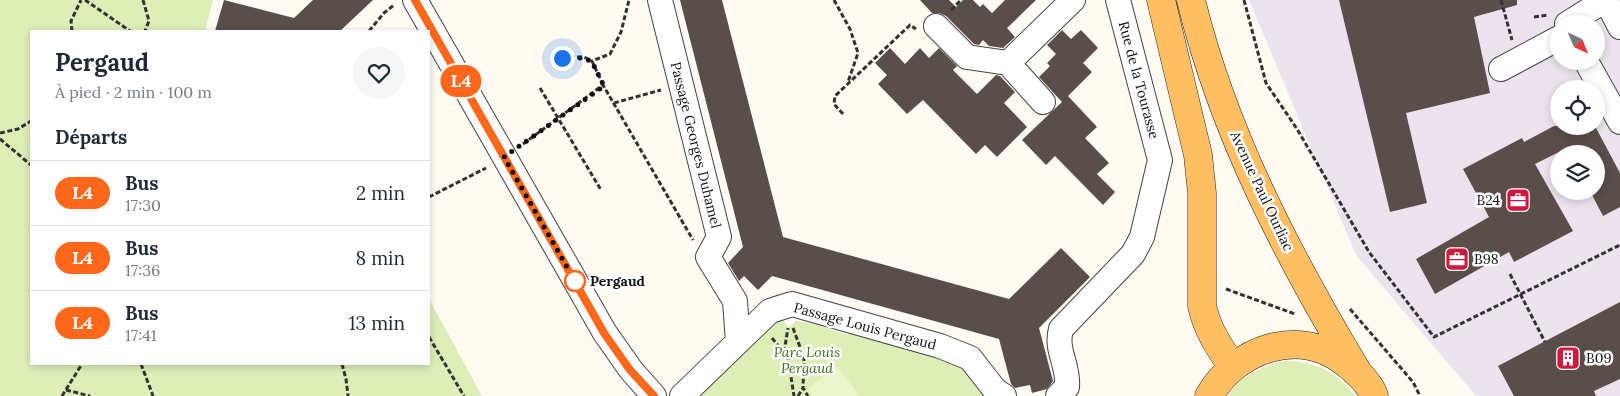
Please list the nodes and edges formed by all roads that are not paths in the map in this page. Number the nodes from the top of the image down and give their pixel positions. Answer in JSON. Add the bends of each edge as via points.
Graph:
{"nodes":[{"id":1,"x":660,"y":0,"type":"edge"},
{"id":2,"x":1073,"y":0,"type":"edge"},
{"id":3,"x":1118,"y":0,"type":"edge"},
{"id":4,"x":1161,"y":0,"type":"edge"},
{"id":5,"x":1191,"y":0,"type":"edge"},
{"id":6,"x":1606,"y":0,"type":"edge"},
{"id":7,"x":406,"y":1,"type":"edge"},
{"id":8,"x":1582,"y":15,"type":"edge"},
{"id":9,"x":936,"y":26,"type":"road end"},
{"id":10,"x":1620,"y":27,"type":"edge"},
{"id":11,"x":424,"y":30,"type":"edge"},
{"id":12,"x":430,"y":39,"type":"edge"},
{"id":13,"x":1550,"y":43,"type":"edge"},
{"id":14,"x":1008,"y":62,"type":"junction"},
{"id":15,"x":1509,"y":65,"type":"road end"},
{"id":16,"x":1591,"y":70,"type":"edge"},
{"id":17,"x":1043,"y":102,"type":"dead end"},
{"id":18,"x":1620,"y":122,"type":"edge"},
{"id":19,"x":738,"y":342,"type":"junction"},
{"id":20,"x":1232,"y":366,"type":"junction"},
{"id":21,"x":1357,"y":371,"type":"junction"},
{"id":22,"x":654,"y":396,"type":"edge"},
{"id":23,"x":682,"y":396,"type":"edge"},
{"id":24,"x":1004,"y":396,"type":"edge"},
{"id":25,"x":1058,"y":396,"type":"edge"},
{"id":26,"x":1209,"y":396,"type":"edge"},
{"id":27,"x":1374,"y":396,"type":"edge"}],
"edges":[{"from":1,"to":19,"type":"street","name":"Passage Georges Duhamel","via":[[719,237],[708,257],[735,301]]},
{"from":2,"to":14,"type":"street"},
{"from":3,"to":25,"type":"street","name":"Rue de la Tourasse","via":[[1160,160],[1142,237],[1133,254],[1061,329],[1058,342],[1068,373],[1068,387]]},
{"from":4,"to":20,"type":"main road","via":[[1198,155],[1202,193],[1202,306],[1209,329]]},
{"from":5,"to":21,"type":"main road","name":"Avenue Paul Ourliac","via":[[1201,41],[1239,144],[1307,285]]},
{"from":6,"to":8,"type":"street"},
{"from":6,"to":10,"type":"street"},
{"from":7,"to":11,"type":"street"},
{"from":9,"to":14,"type":"street","via":[[968,57]]},
{"from":12,"to":22,"type":"street","via":[[504,157],[604,333],[630,370]]},
{"from":13,"to":15,"type":"street"},
{"from":14,"to":17,"type":"street"},
{"from":16,"to":18,"type":"street"},
{"from":19,"to":23,"type":"street","name":"Passage Louis Pergaud"},
{"from":19,"to":24,"type":"street","name":"Passage Louis Pergaud","via":[[770,311],[788,312],[792,304],[940,346],[970,358]]},
{"from":20,"to":21,"type":"main road","via":[[1270,347],[1290,345],[1328,352]]},
{"from":20,"to":26,"type":"main road"},
{"from":21,"to":27,"type":"main road","name":"Avenue Paul Ourliac"}]}
